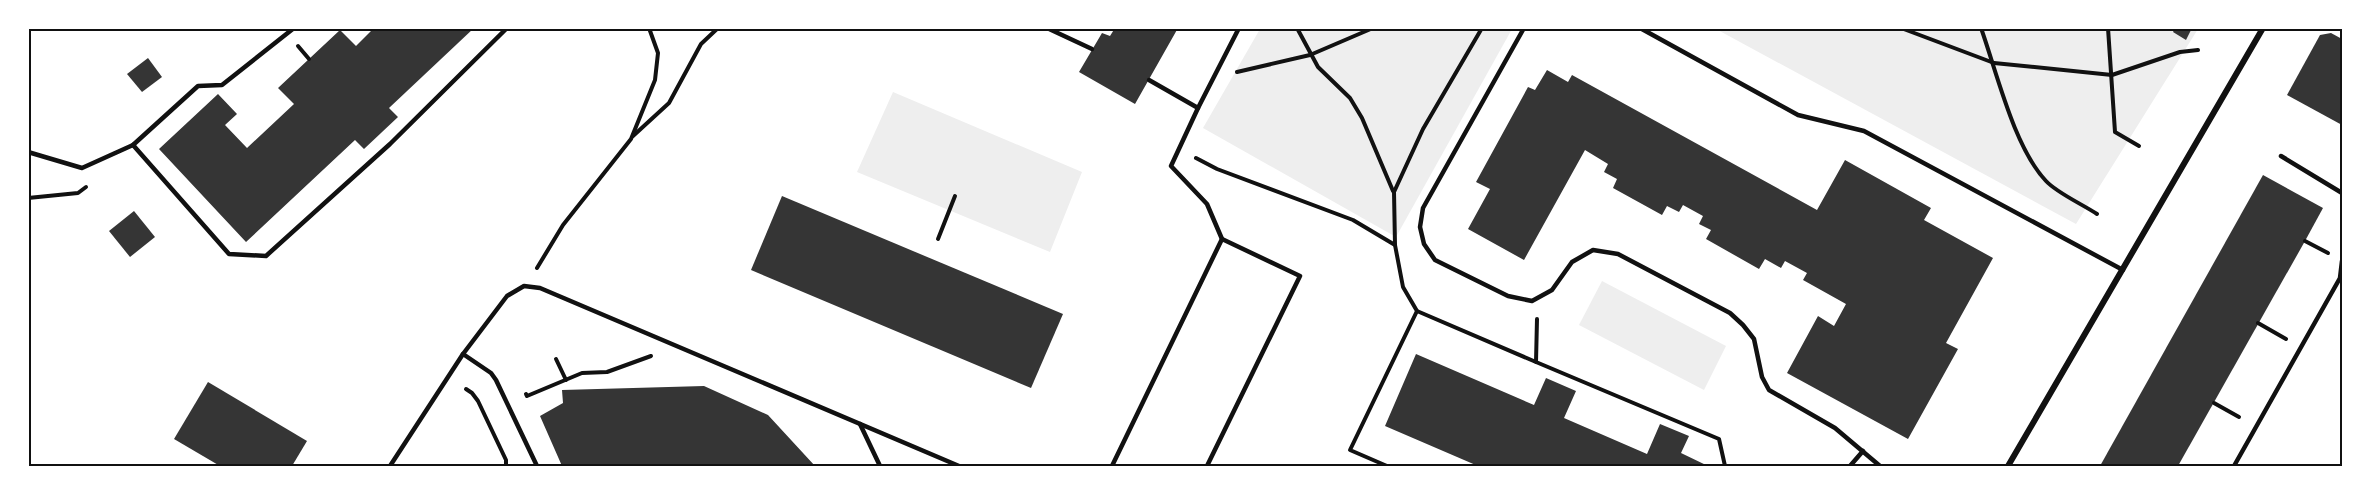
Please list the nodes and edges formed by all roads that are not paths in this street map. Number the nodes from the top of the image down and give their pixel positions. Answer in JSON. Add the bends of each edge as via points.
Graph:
{"nodes":[{"id":1,"x":294,"y":28,"type":"edge"},
{"id":2,"x":507,"y":28,"type":"edge"},
{"id":3,"x":1047,"y":28,"type":"edge"},
{"id":4,"x":1239,"y":28,"type":"edge"},
{"id":5,"x":1524,"y":28,"type":"edge"},
{"id":6,"x":1640,"y":28,"type":"edge"},
{"id":7,"x":2263,"y":28,"type":"edge"},
{"id":8,"x":1092,"y":49,"type":"dead end"},
{"id":9,"x":1149,"y":80,"type":"dead end"},
{"id":10,"x":1198,"y":108,"type":"junction"},
{"id":11,"x":133,"y":145,"type":"junction"},
{"id":12,"x":28,"y":152,"type":"edge"},
{"id":13,"x":2281,"y":156,"type":"dead end"},
{"id":14,"x":2343,"y":193,"type":"edge"},
{"id":15,"x":1222,"y":239,"type":"junction"},
{"id":16,"x":2343,"y":261,"type":"edge"},
{"id":17,"x":2123,"y":270,"type":"junction"},
{"id":18,"x":2340,"y":278,"type":"junction"},
{"id":19,"x":2343,"y":286,"type":"edge"},
{"id":20,"x":463,"y":354,"type":"junction"},
{"id":21,"x":860,"y":424,"type":"junction"},
{"id":22,"x":1863,"y":451,"type":"junction"},
{"id":23,"x":390,"y":466,"type":"edge"},
{"id":24,"x":537,"y":466,"type":"edge"},
{"id":25,"x":880,"y":466,"type":"edge"},
{"id":26,"x":959,"y":466,"type":"edge"},
{"id":27,"x":1112,"y":466,"type":"edge"},
{"id":28,"x":1207,"y":466,"type":"edge"},
{"id":29,"x":1850,"y":466,"type":"edge"},
{"id":30,"x":1880,"y":466,"type":"edge"},
{"id":31,"x":2008,"y":466,"type":"edge"},
{"id":32,"x":2234,"y":466,"type":"edge"}],
"edges":[{"from":1,"to":11,"type":"lane","via":[[222,86],[198,86]]},
{"from":2,"to":11,"type":"lane","via":[[390,144],[266,256],[229,254]]},
{"from":3,"to":8,"type":"lane"},
{"from":4,"to":10,"type":"lane"},
{"from":5,"to":22,"type":"lane","via":[[1423,208],[1420,227],[1424,244],[1435,260],[1508,296],[1532,301],[1552,290],[1572,262],[1593,250],[1618,254],[1730,313],[1754,339],[1762,377],[1769,390],[1835,428]]},
{"from":6,"to":17,"type":"lane","via":[[1798,115],[1864,131]]},
{"from":7,"to":17,"type":"street"},
{"from":9,"to":10,"type":"lane"},
{"from":10,"to":15,"type":"lane","via":[[1171,166],[1207,204]]},
{"from":11,"to":12,"type":"lane","via":[[82,168]]},
{"from":13,"to":14,"type":"lane"},
{"from":15,"to":27,"type":"lane"},
{"from":15,"to":28,"type":"lane","via":[[1300,276]]},
{"from":16,"to":18,"type":"lane"},
{"from":17,"to":31,"type":"street"},
{"from":18,"to":19,"type":"lane"},
{"from":18,"to":32,"type":"lane"},
{"from":20,"to":21,"type":"lane","via":[[507,296],[524,286],[540,288]]},
{"from":20,"to":23,"type":"lane"},
{"from":20,"to":24,"type":"lane","via":[[496,380]]},
{"from":21,"to":25,"type":"lane"},
{"from":21,"to":26,"type":"lane"},
{"from":22,"to":29,"type":"lane"},
{"from":22,"to":30,"type":"lane"}]}
